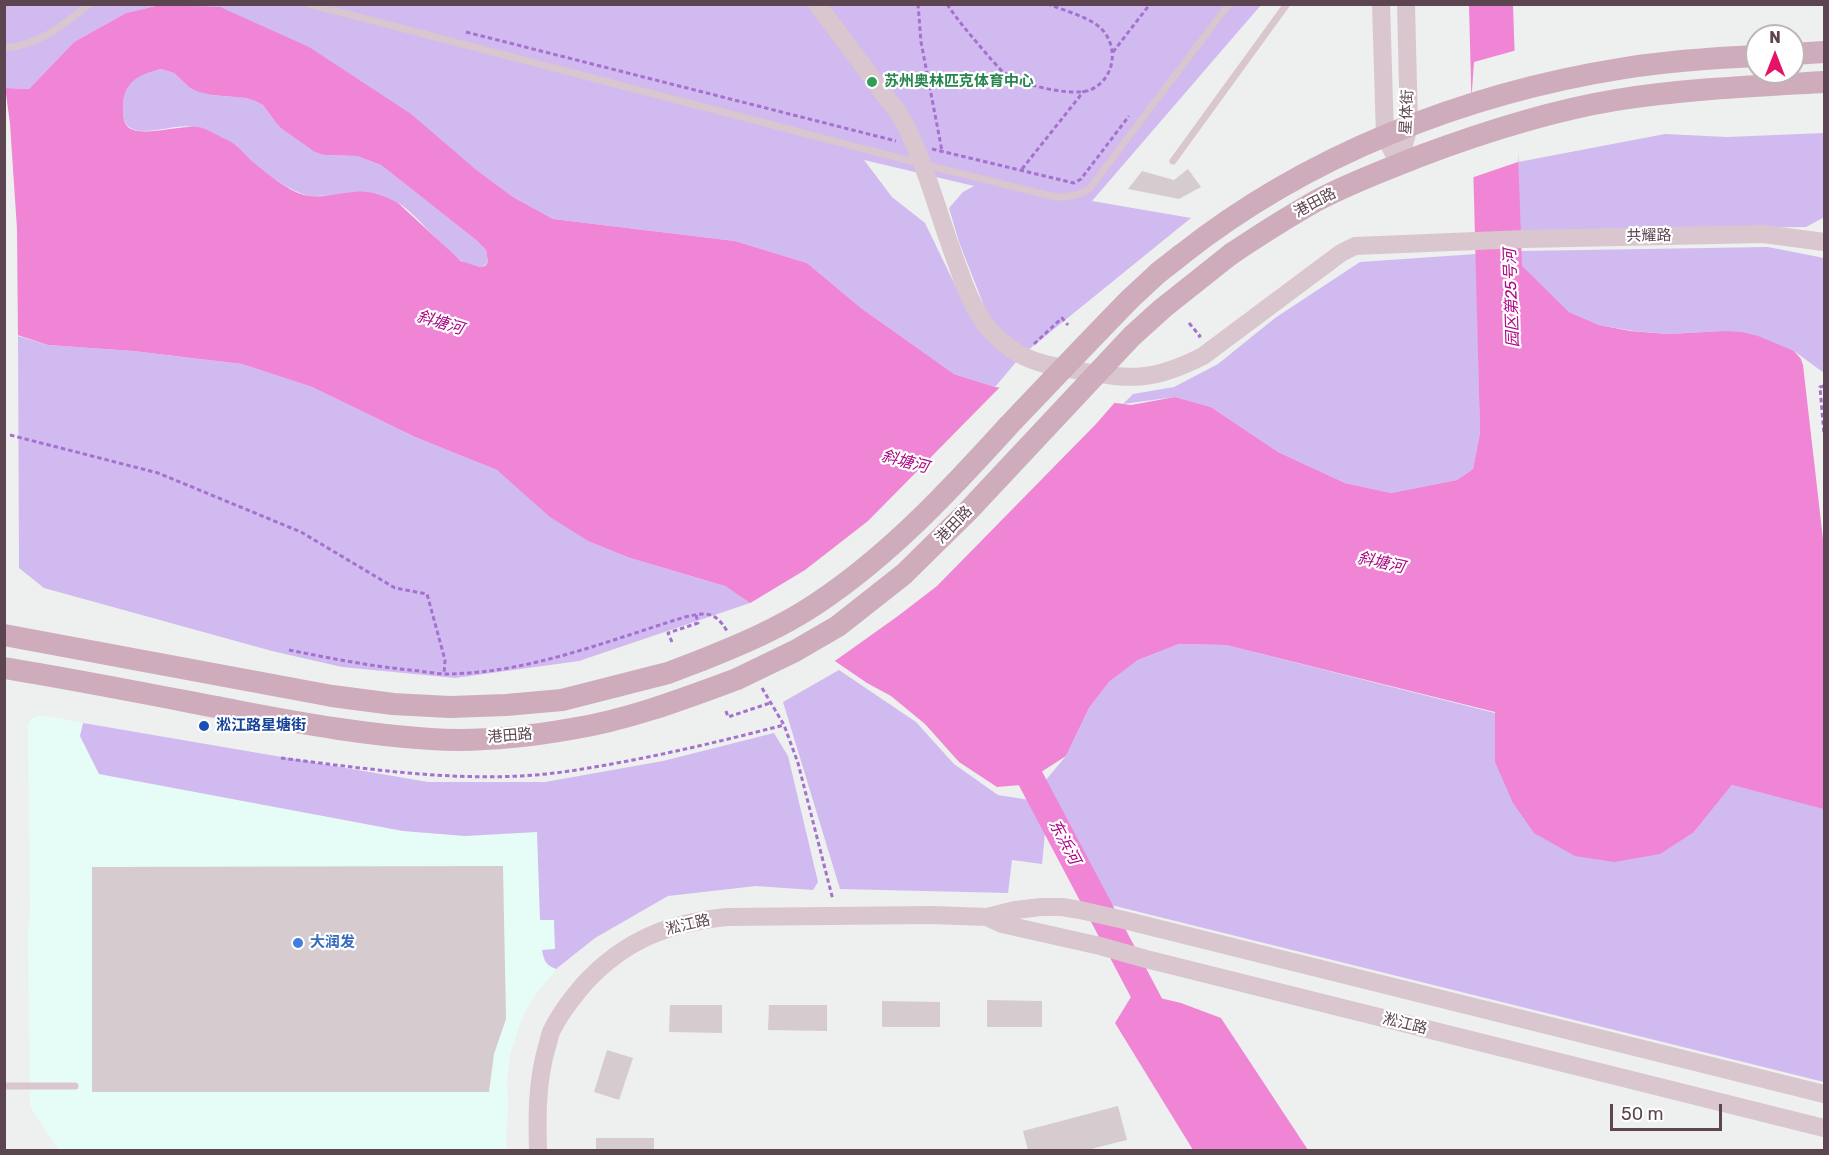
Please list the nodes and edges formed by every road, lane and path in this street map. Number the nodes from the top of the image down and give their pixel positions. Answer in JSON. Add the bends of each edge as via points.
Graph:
{"nodes":[{"id":1,"x":90,"y":4,"type":"edge"},
{"id":2,"x":309,"y":4,"type":"edge"},
{"id":3,"x":818,"y":4,"type":"edge"},
{"id":4,"x":918,"y":4,"type":"edge"},
{"id":5,"x":947,"y":4,"type":"edge"},
{"id":6,"x":1048,"y":4,"type":"edge"},
{"id":7,"x":1150,"y":4,"type":"edge"},
{"id":8,"x":1229,"y":4,"type":"edge"},
{"id":9,"x":1287,"y":4,"type":"edge"},
{"id":10,"x":1381,"y":4,"type":"edge"},
{"id":11,"x":1406,"y":4,"type":"edge"},
{"id":12,"x":461,"y":31,"type":"dead end"},
{"id":13,"x":4,"y":48,"type":"edge"},
{"id":14,"x":1113,"y":52,"type":"junction"},
{"id":15,"x":1824,"y":52,"type":"edge"},
{"id":16,"x":1805,"y":53,"type":"edge"},
{"id":17,"x":1745,"y":57,"type":"edge"},
{"id":18,"x":1824,"y":82,"type":"edge"},
{"id":19,"x":1084,"y":91,"type":"junction"},
{"id":20,"x":1129,"y":116,"type":"dead end"},
{"id":21,"x":1409,"y":126,"type":"junction"},
{"id":22,"x":1385,"y":136,"type":"junction"},
{"id":23,"x":906,"y":143,"type":"dead end"},
{"id":24,"x":942,"y":151,"type":"junction"},
{"id":25,"x":924,"y":155,"type":"junction"},
{"id":26,"x":1173,"y":161,"type":"dead end"},
{"id":27,"x":1399,"y":164,"type":"junction"},
{"id":28,"x":1022,"y":169,"type":"junction"},
{"id":29,"x":1824,"y":242,"type":"edge"},
{"id":30,"x":1189,"y":323,"type":"dead end"},
{"id":31,"x":1068,"y":325,"type":"dead end"},
{"id":32,"x":1200,"y":336,"type":"dead end"},
{"id":33,"x":1035,"y":343,"type":"dead end"},
{"id":34,"x":1824,"y":386,"type":"edge"},
{"id":35,"x":10,"y":435,"type":"dead end"},
{"id":36,"x":1824,"y":435,"type":"edge"},
{"id":37,"x":696,"y":615,"type":"dead end"},
{"id":38,"x":4,"y":635,"type":"edge"},
{"id":39,"x":672,"y":642,"type":"dead end"},
{"id":40,"x":4,"y":668,"type":"edge"},
{"id":41,"x":444,"y":674,"type":"dead end"},
{"id":42,"x":770,"y":703,"type":"dead end"},
{"id":43,"x":726,"y":711,"type":"dead end"},
{"id":44,"x":784,"y":725,"type":"dead end"},
{"id":45,"x":281,"y":758,"type":"dead end"},
{"id":46,"x":987,"y":916,"type":"junction"},
{"id":47,"x":1170,"y":931,"type":"junction"},
{"id":48,"x":1164,"y":964,"type":"junction"},
{"id":49,"x":4,"y":1086,"type":"edge"},
{"id":50,"x":75,"y":1086,"type":"dead end"},
{"id":51,"x":1824,"y":1094,"type":"edge"},
{"id":52,"x":1824,"y":1128,"type":"edge"},
{"id":53,"x":538,"y":1150,"type":"edge"}],
"edges":[{"from":1,"to":13,"type":"lane","via":[[48,36]]},
{"from":2,"to":25,"type":"lane"},
{"from":3,"to":25,"type":"street","name":"共耀路"},
{"from":4,"to":24,"type":"path","via":[[921,42]]},
{"from":5,"to":19,"type":"path","via":[[960,25],[1006,75],[1051,90]]},
{"from":6,"to":14,"type":"path","via":[[1094,23],[1109,39]]},
{"from":7,"to":14,"type":"path"},
{"from":8,"to":25,"type":"lane","via":[[1082,194],[1055,197]]},
{"from":9,"to":26,"type":"lane"},
{"from":10,"to":22,"type":"street","name":"星体街"},
{"from":11,"to":21,"type":"street","name":"星体街"},
{"from":12,"to":23,"type":"path"},
{"from":14,"to":19,"type":"path","via":[[1107,76]]},
{"from":15,"to":16,"type":"main road"},
{"from":17,"to":21,"type":"main road","name":"港田路","via":[[1575,77]]},
{"from":18,"to":27,"type":"main road","name":"港田路","via":[[1662,93],[1579,107],[1471,137]]},
{"from":19,"to":28,"type":"path"},
{"from":20,"to":28,"type":"path","via":[[1077,182]]},
{"from":21,"to":22,"type":"main road","name":"港田路"},
{"from":21,"to":27,"type":"street","name":"星体街"},
{"from":22,"to":27,"type":"street","name":"星体街"},
{"from":22,"to":38,"type":"main road","name":"港田路","bridge":true,"via":[[1310,171],[1264,198],[1212,231],[1158,273],[959,480],[869,565],[834,592],[748,642],[669,673],[562,700],[450,707],[393,704]]},
{"from":24,"to":25,"type":"path"},
{"from":24,"to":28,"type":"path"},
{"from":25,"to":29,"type":"street","name":"共耀路","via":[[945,233],[970,300],[987,326],[1005,344],[1047,365],[1118,378],[1162,374],[1203,356],[1355,246],[1763,234]]},
{"from":27,"to":40,"type":"main road","name":"港田路","bridge":true,"via":[[1318,200],[1231,254],[1132,336],[904,574],[838,626],[737,679],[631,716],[573,729],[433,739],[320,726]]},
{"from":30,"to":32,"type":"path"},
{"from":31,"to":33,"type":"path","via":[[1062,318]]},
{"from":34,"to":36,"type":"path","via":[[1820,387]]},
{"from":35,"to":41,"type":"path","via":[[158,473],[302,532],[395,588],[427,594],[445,660]]},
{"from":37,"to":39,"type":"path","via":[[698,623],[668,633]]},
{"from":42,"to":43,"type":"path","via":[[728,717]]},
{"from":44,"to":45,"type":"path","via":[[591,768],[522,776],[455,776]]},
{"from":46,"to":47,"type":"street","name":"淞江路","via":[[1062,907]]},
{"from":46,"to":48,"type":"street","name":"淞江路","via":[[1002,924]]},
{"from":46,"to":53,"type":"street","name":"淞江路","via":[[726,917],[697,920],[653,933],[602,965],[572,997],[551,1033],[540,1074]]},
{"from":47,"to":48,"type":"street"},
{"from":47,"to":51,"type":"street","name":"淞江路"},
{"from":48,"to":52,"type":"street","name":"淞江路"},
{"from":49,"to":50,"type":"lane"}]}
